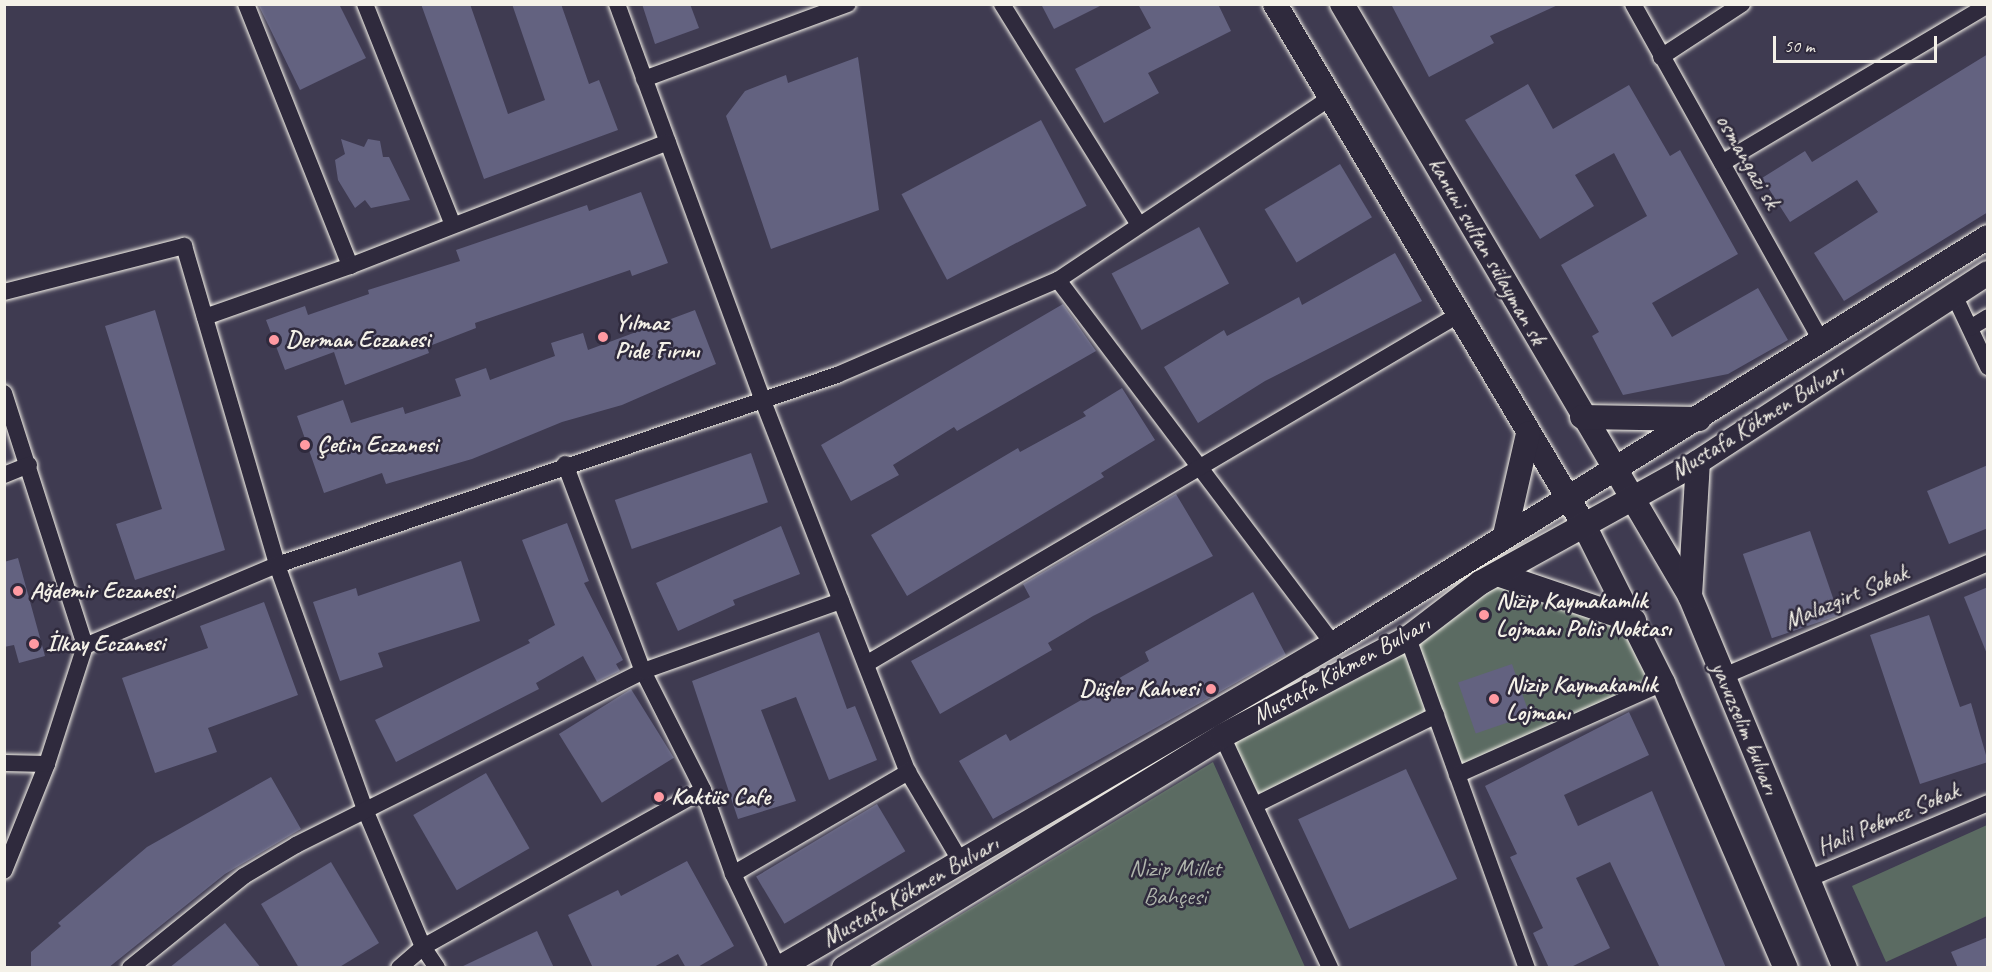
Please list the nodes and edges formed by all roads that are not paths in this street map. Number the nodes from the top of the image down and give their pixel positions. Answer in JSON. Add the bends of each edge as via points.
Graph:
{"nodes":[{"id":1,"x":246,"y":4,"type":"edge"},
{"id":2,"x":365,"y":4,"type":"edge"},
{"id":3,"x":617,"y":4,"type":"edge"},
{"id":4,"x":1002,"y":4,"type":"edge"},
{"id":5,"x":1275,"y":4,"type":"edge"},
{"id":6,"x":1342,"y":4,"type":"edge"},
{"id":7,"x":1633,"y":4,"type":"edge"},
{"id":8,"x":1742,"y":4,"type":"edge"},
{"id":9,"x":1988,"y":5,"type":"edge"},
{"id":10,"x":843,"y":6,"type":"edge"},
{"id":11,"x":1661,"y":57,"type":"junction"},
{"id":12,"x":644,"y":79,"type":"junction"},
{"id":13,"x":1331,"y":97,"type":"junction"},
{"id":14,"x":668,"y":142,"type":"junction"},
{"id":15,"x":1722,"y":163,"type":"junction"},
{"id":16,"x":452,"y":223,"type":"junction"},
{"id":17,"x":1139,"y":225,"type":"junction"},
{"id":18,"x":1988,"y":237,"type":"edge"},
{"id":19,"x":350,"y":266,"type":"junction"},
{"id":20,"x":1988,"y":273,"type":"edge"},
{"id":21,"x":1058,"y":279,"type":"junction"},
{"id":22,"x":4,"y":292,"type":"edge"},
{"id":23,"x":1954,"y":295,"type":"junction"},
{"id":24,"x":1460,"y":314,"type":"junction"},
{"id":25,"x":205,"y":317,"type":"junction"},
{"id":26,"x":1988,"y":317,"type":"edge"},
{"id":27,"x":1970,"y":328,"type":"junction"},
{"id":28,"x":1821,"y":340,"type":"junction"},
{"id":29,"x":1988,"y":367,"type":"edge"},
{"id":30,"x":4,"y":393,"type":"edge"},
{"id":31,"x":763,"y":401,"type":"junction"},
{"id":32,"x":1582,"y":417,"type":"junction"},
{"id":33,"x":1700,"y":419,"type":"junction"},
{"id":34,"x":1528,"y":434,"type":"junction"},
{"id":35,"x":1698,"y":462,"type":"junction"},
{"id":36,"x":565,"y":464,"type":"junction"},
{"id":37,"x":29,"y":465,"type":"junction"},
{"id":38,"x":1196,"y":467,"type":"junction"},
{"id":39,"x":1614,"y":473,"type":"junction"},
{"id":40,"x":4,"y":474,"type":"edge"},
{"id":41,"x":1630,"y":498,"type":"junction"},
{"id":42,"x":1567,"y":499,"type":"junction"},
{"id":43,"x":1584,"y":525,"type":"junction"},
{"id":44,"x":1505,"y":535,"type":"junction"},
{"id":45,"x":1988,"y":563,"type":"edge"},
{"id":46,"x":277,"y":565,"type":"junction"},
{"id":47,"x":1497,"y":574,"type":"junction"},
{"id":48,"x":1690,"y":596,"type":"junction"},
{"id":49,"x":841,"y":601,"type":"junction"},
{"id":50,"x":1634,"y":621,"type":"junction"},
{"id":51,"x":1408,"y":638,"type":"junction"},
{"id":52,"x":1333,"y":644,"type":"junction"},
{"id":53,"x":86,"y":646,"type":"junction"},
{"id":54,"x":866,"y":664,"type":"junction"},
{"id":55,"x":643,"y":671,"type":"junction"},
{"id":56,"x":1724,"y":676,"type":"junction"},
{"id":57,"x":1663,"y":683,"type":"junction"},
{"id":58,"x":1436,"y":715,"type":"junction"},
{"id":59,"x":1222,"y":736,"type":"junction"},
{"id":60,"x":4,"y":764,"type":"edge"},
{"id":61,"x":48,"y":764,"type":"junction"},
{"id":62,"x":908,"y":772,"type":"junction"},
{"id":63,"x":1457,"y":775,"type":"junction"},
{"id":64,"x":703,"y":790,"type":"junction"},
{"id":65,"x":1988,"y":803,"type":"edge"},
{"id":66,"x":1257,"y":804,"type":"junction"},
{"id":67,"x":366,"y":812,"type":"junction"},
{"id":68,"x":961,"y":862,"type":"junction"},
{"id":69,"x":4,"y":871,"type":"edge"},
{"id":70,"x":734,"y":874,"type":"junction"},
{"id":71,"x":1808,"y":879,"type":"junction"},
{"id":72,"x":423,"y":947,"type":"junction"},
{"id":73,"x":130,"y":968,"type":"edge"},
{"id":74,"x":399,"y":968,"type":"edge"},
{"id":75,"x":436,"y":968,"type":"edge"},
{"id":76,"x":779,"y":968,"type":"edge"},
{"id":77,"x":844,"y":968,"type":"edge"},
{"id":78,"x":1330,"y":968,"type":"edge"},
{"id":79,"x":1527,"y":968,"type":"edge"},
{"id":80,"x":1786,"y":968,"type":"edge"},
{"id":81,"x":1845,"y":968,"type":"edge"}],
"edges":[{"from":1,"to":19,"type":"street"},
{"from":2,"to":16,"type":"street"},
{"from":3,"to":12,"type":"street"},
{"from":4,"to":17,"type":"street"},
{"from":5,"to":13,"type":"main road"},
{"from":6,"to":32,"type":"main road","name":"kanuni sultan sülayman sk"},
{"from":7,"to":11,"type":"street","name":"osmangazi sk"},
{"from":8,"to":11,"type":"street"},
{"from":9,"to":15,"type":"street"},
{"from":10,"to":12,"type":"street"},
{"from":11,"to":15,"type":"street","name":"osmangazi sk"},
{"from":12,"to":14,"type":"street"},
{"from":13,"to":17,"type":"street"},
{"from":13,"to":24,"type":"main road"},
{"from":14,"to":16,"type":"street"},
{"from":14,"to":31,"type":"street"},
{"from":15,"to":28,"type":"street","name":"osmangazi sk"},
{"from":16,"to":19,"type":"street"},
{"from":17,"to":21,"type":"street"},
{"from":18,"to":28,"type":"main road","name":"Mustafa Kökmen Bulvarı"},
{"from":19,"to":25,"type":"street"},
{"from":20,"to":23,"type":"main road","name":"Mustafa Kökmen Bulvarı"},
{"from":21,"to":31,"type":"street","via":[[837,375]]},
{"from":21,"to":38,"type":"street"},
{"from":22,"to":25,"type":"street","via":[[184,246]]},
{"from":23,"to":27,"type":"street"},
{"from":23,"to":35,"type":"main road","name":"Mustafa Kökmen Bulvarı"},
{"from":24,"to":34,"type":"main road"},
{"from":24,"to":38,"type":"street","via":[[1292,417]]},
{"from":25,"to":46,"type":"street"},
{"from":26,"to":27,"type":"street"},
{"from":27,"to":29,"type":"street"},
{"from":28,"to":33,"type":"main road","name":"Mustafa Kökmen Bulvarı"},
{"from":30,"to":37,"type":"street"},
{"from":31,"to":36,"type":"street"},
{"from":31,"to":49,"type":"street"},
{"from":32,"to":33,"type":"main road"},
{"from":32,"to":39,"type":"main road","name":"kanuni sultan sülayman sk"},
{"from":33,"to":39,"type":"main road","name":"Mustafa Kökmen Bulvarı"},
{"from":34,"to":42,"type":"main road"},
{"from":34,"to":44,"type":"main road"},
{"from":35,"to":41,"type":"main road","name":"Mustafa Kökmen Bulvarı"},
{"from":35,"to":48,"type":"main road"},
{"from":36,"to":46,"type":"street"},
{"from":36,"to":55,"type":"street"},
{"from":37,"to":40,"type":"street"},
{"from":37,"to":53,"type":"street"},
{"from":38,"to":52,"type":"street"},
{"from":38,"to":54,"type":"street"},
{"from":39,"to":41,"type":"main road","name":"kanuni sultan sülayman sk"},
{"from":39,"to":42,"type":"main road","name":"Mustafa Kökmen Bulvarı"},
{"from":41,"to":43,"type":"main road","name":"Mustafa Kökmen Bulvarı"},
{"from":41,"to":48,"type":"main road","name":"yavuzselim bulvarı"},
{"from":42,"to":43,"type":"main road"},
{"from":42,"to":44,"type":"main road","name":"Mustafa Kökmen Bulvarı"},
{"from":43,"to":47,"type":"main road","name":"Mustafa Kökmen Bulvarı"},
{"from":43,"to":50,"type":"main road"},
{"from":44,"to":52,"type":"main road","name":"Mustafa Kökmen Bulvarı"},
{"from":45,"to":56,"type":"street","name":"Malazgirt Sokak"},
{"from":46,"to":53,"type":"street"},
{"from":46,"to":67,"type":"street"},
{"from":47,"to":50,"type":"main road"},
{"from":47,"to":51,"type":"main road","name":"Mustafa Kökmen Bulvarı"},
{"from":48,"to":56,"type":"main road","name":"yavuzselim bulvarı"},
{"from":49,"to":54,"type":"street"},
{"from":49,"to":55,"type":"street"},
{"from":50,"to":57,"type":"main road"},
{"from":51,"to":58,"type":"street"},
{"from":51,"to":59,"type":"main road","name":"Mustafa Kökmen Bulvarı"},
{"from":52,"to":68,"type":"main road","name":"Mustafa Kökmen Bulvarı"},
{"from":53,"to":61,"type":"street"},
{"from":54,"to":62,"type":"street"},
{"from":55,"to":64,"type":"street"},
{"from":55,"to":67,"type":"street"},
{"from":56,"to":71,"type":"main road","name":"yavuzselim bulvarı"},
{"from":57,"to":63,"type":"street"},
{"from":57,"to":80,"type":"main road"},
{"from":58,"to":63,"type":"street"},
{"from":58,"to":66,"type":"street"},
{"from":59,"to":66,"type":"street"},
{"from":59,"to":77,"type":"main road","name":"Mustafa Kökmen Bulvarı"},
{"from":60,"to":61,"type":"street"},
{"from":61,"to":69,"type":"street"},
{"from":62,"to":68,"type":"street"},
{"from":62,"to":70,"type":"street"},
{"from":63,"to":79,"type":"street"},
{"from":64,"to":70,"type":"street"},
{"from":64,"to":72,"type":"street"},
{"from":65,"to":71,"type":"street","name":"Halil Pekmez Sokak"},
{"from":66,"to":78,"type":"street"},
{"from":67,"to":72,"type":"street"},
{"from":67,"to":73,"type":"street","via":[[244,876]]},
{"from":68,"to":76,"type":"main road","name":"Mustafa Kökmen Bulvarı"},
{"from":70,"to":76,"type":"street"},
{"from":71,"to":81,"type":"main road","name":"yavuzselim bulvarı"},
{"from":72,"to":74,"type":"street"},
{"from":72,"to":75,"type":"street"}]}
